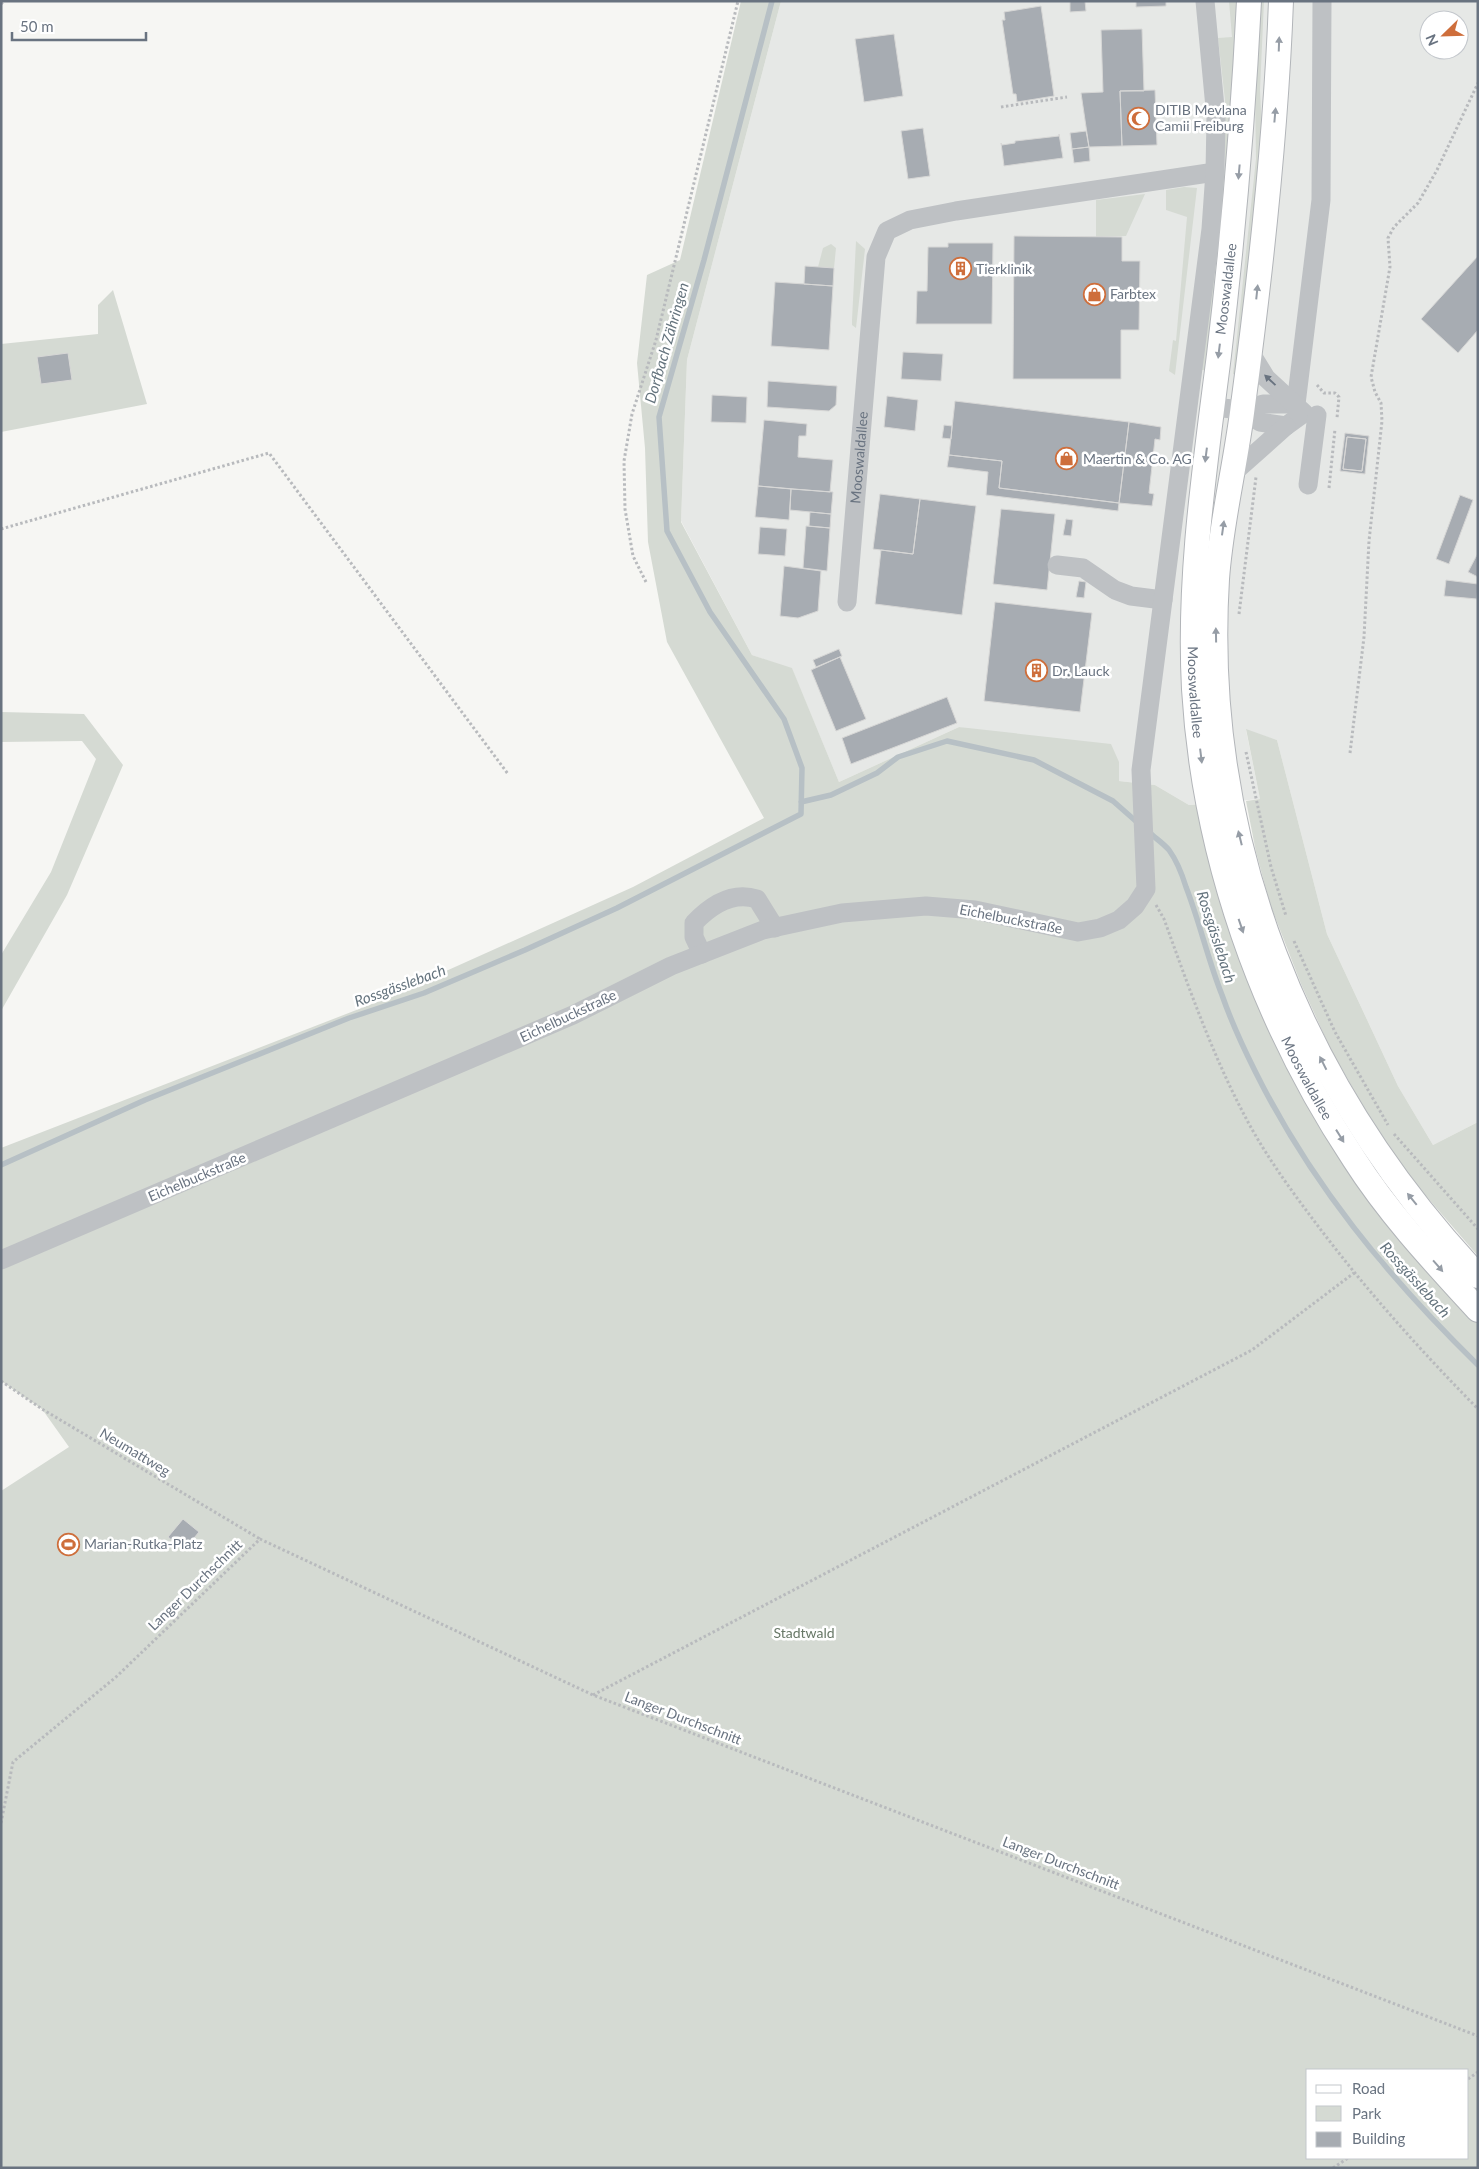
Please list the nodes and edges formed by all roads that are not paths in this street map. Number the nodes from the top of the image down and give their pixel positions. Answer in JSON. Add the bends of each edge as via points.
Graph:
{"nodes":[{"id":1,"x":1205,"y":1,"type":"edge"},
{"id":2,"x":1249,"y":1,"type":"edge"},
{"id":3,"x":1281,"y":1,"type":"edge"},
{"id":4,"x":1322,"y":1,"type":"edge"},
{"id":5,"x":1215,"y":172,"type":"junction"},
{"id":6,"x":1250,"y":352,"type":"junction"},
{"id":7,"x":1296,"y":404,"type":"junction"},
{"id":8,"x":1212,"y":407,"type":"junction"},
{"id":9,"x":1243,"y":410,"type":"junction"},
{"id":10,"x":1317,"y":414,"type":"dead end"},
{"id":11,"x":1286,"y":426,"type":"junction"},
{"id":12,"x":1231,"y":474,"type":"junction"},
{"id":13,"x":1308,"y":485,"type":"dead end"},
{"id":14,"x":1057,"y":565,"type":"dead end"},
{"id":15,"x":1163,"y":600,"type":"junction"},
{"id":16,"x":847,"y":602,"type":"dead end"},
{"id":17,"x":1146,"y":889,"type":"joint"},
{"id":18,"x":774,"y":928,"type":"junction"},
{"id":19,"x":702,"y":954,"type":"junction"},
{"id":20,"x":1,"y":1260,"type":"edge"},
{"id":21,"x":1478,"y":1276,"type":"edge"},
{"id":22,"x":1478,"y":1310,"type":"edge"}],
"edges":[{"from":1,"to":5,"type":"street","name":"Mooswaldallee","via":[[1216,118]]},
{"from":2,"to":8,"type":"main road","name":"Mooswaldallee","one_way":true,"via":[[1243,124]]},
{"from":6,"to":3,"type":"main road","name":"Mooswaldallee","one_way":true,"via":[[1270,169]]},
{"from":4,"to":7,"type":"street","via":[[1321,200]]},
{"from":5,"to":15,"type":"street","name":"Mooswaldallee","via":[[1211,229]]},
{"from":5,"to":16,"type":"street","name":"Mooswaldallee","via":[[956,210],[910,220],[887,231],[876,257]]},
{"from":7,"to":6,"type":"street","one_way":true,"via":[[1266,378]]},
{"from":6,"to":9,"type":"main road","name":"Mooswaldallee"},
{"from":7,"to":9,"type":"street","via":[[1263,404]]},
{"from":7,"to":11,"type":"street","via":[[1304,413]]},
{"from":8,"to":9,"type":"street"},
{"from":8,"to":22,"type":"main road","name":"Mooswaldallee","one_way":true,"via":[[1197,543],[1194,689],[1202,761],[1229,889],[1252,959],[1278,1022],[1315,1096],[1386,1204]]},
{"from":9,"to":11,"type":"street","via":[[1260,422]]},
{"from":9,"to":12,"type":"main road","name":"Mooswaldallee"},
{"from":10,"to":13,"type":"street"},
{"from":11,"to":12,"type":"street"},
{"from":21,"to":12,"type":"main road","name":"Mooswaldallee","one_way":true,"via":[[1410,1196],[1355,1120],[1300,1016],[1261,917],[1228,784],[1217,683],[1217,577]]},
{"from":14,"to":15,"type":"street","via":[[1083,568],[1115,590],[1130,596]]},
{"from":15,"to":17,"type":"street","name":"Mooswaldallee","via":[[1141,770]]},
{"from":17,"to":18,"type":"street","name":"Eichelbuckstraße","via":[[1135,906],[1119,920],[1078,932],[975,910],[926,906],[842,912]]},
{"from":18,"to":19,"type":"street","name":"Eichelbuckstraße"},
{"from":18,"to":19,"type":"street","via":[[757,899],[744,895],[729,898],[704,912],[694,923],[694,937]]},
{"from":19,"to":20,"type":"street","name":"Eichelbuckstraße","via":[[671,966],[573,1016]]}]}
